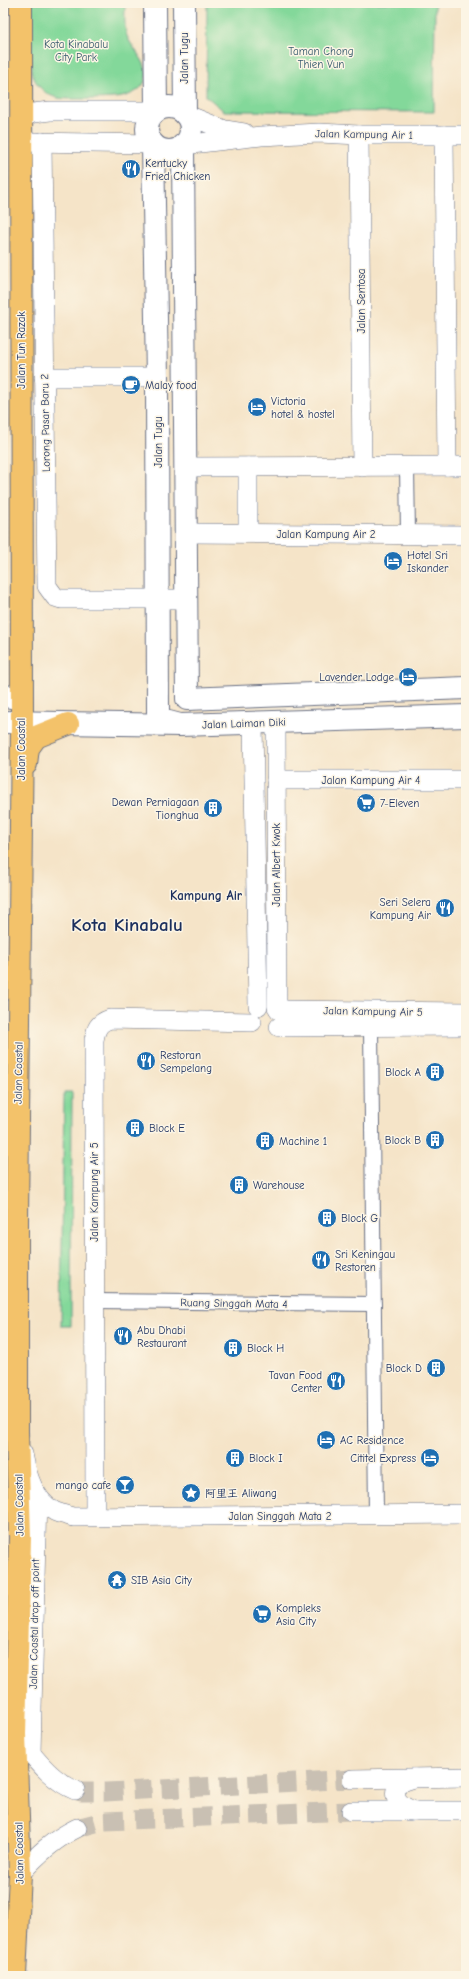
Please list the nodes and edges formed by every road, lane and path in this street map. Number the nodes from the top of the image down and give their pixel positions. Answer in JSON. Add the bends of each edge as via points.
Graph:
{"nodes":[{"id":1,"x":21,"y":3,"type":"edge"},
{"id":2,"x":155,"y":3,"type":"edge"},
{"id":3,"x":184,"y":3,"type":"edge"},
{"id":4,"x":156,"y":111,"type":"junction"},
{"id":5,"x":185,"y":114,"type":"junction"},
{"id":6,"x":21,"y":118,"type":"junction"},
{"id":7,"x":3,"y":130,"type":"edge"},
{"id":8,"x":359,"y":135,"type":"junction"},
{"id":9,"x":444,"y":135,"type":"junction"},
{"id":10,"x":466,"y":135,"type":"edge"},
{"id":11,"x":261,"y":136,"type":"junction"},
{"id":12,"x":32,"y":142,"type":"junction"},
{"id":13,"x":153,"y":144,"type":"junction"},
{"id":14,"x":183,"y":145,"type":"junction"},
{"id":15,"x":44,"y":377,"type":"junction"},
{"id":16,"x":157,"y":377,"type":"junction"},
{"id":17,"x":407,"y":466,"type":"junction"},
{"id":18,"x":447,"y":466,"type":"junction"},
{"id":19,"x":466,"y":466,"type":"edge"},
{"id":20,"x":187,"y":467,"type":"junction"},
{"id":21,"x":248,"y":467,"type":"junction"},
{"id":22,"x":362,"y":467,"type":"junction"},
{"id":23,"x":187,"y":533,"type":"junction"},
{"id":24,"x":248,"y":533,"type":"junction"},
{"id":25,"x":408,"y":534,"type":"junction"},
{"id":26,"x":466,"y":535,"type":"edge"},
{"id":27,"x":159,"y":599,"type":"junction"},
{"id":28,"x":187,"y":599,"type":"junction"},
{"id":29,"x":466,"y":688,"type":"edge"},
{"id":30,"x":12,"y":697,"type":"edge"},
{"id":31,"x":466,"y":716,"type":"edge"},
{"id":32,"x":12,"y":722,"type":"edge"},
{"id":33,"x":276,"y":722,"type":"junction"},
{"id":34,"x":68,"y":724,"type":"junction"},
{"id":35,"x":253,"y":724,"type":"junction"},
{"id":36,"x":180,"y":725,"type":"junction"},
{"id":37,"x":276,"y":780,"type":"junction"},
{"id":38,"x":466,"y":780,"type":"edge"},
{"id":39,"x":21,"y":812,"type":"junction"},
{"id":40,"x":466,"y":1012,"type":"edge"},
{"id":41,"x":255,"y":1014,"type":"junction"},
{"id":42,"x":278,"y":1015,"type":"junction"},
{"id":43,"x":371,"y":1026,"type":"junction"},
{"id":44,"x":466,"y":1026,"type":"edge"},
{"id":45,"x":94,"y":1301,"type":"junction"},
{"id":46,"x":374,"y":1304,"type":"junction"},
{"id":47,"x":17,"y":1431,"type":"junction"},
{"id":48,"x":37,"y":1494,"type":"junction"},
{"id":49,"x":466,"y":1514,"type":"edge"},
{"id":50,"x":376,"y":1515,"type":"junction"},
{"id":51,"x":94,"y":1516,"type":"junction"},
{"id":52,"x":15,"y":1734,"type":"junction"},
{"id":53,"x":32,"y":1754,"type":"junction"},
{"id":54,"x":466,"y":1777,"type":"edge"},
{"id":55,"x":414,"y":1778,"type":"junction"},
{"id":56,"x":352,"y":1779,"type":"tunnel mouth"},
{"id":57,"x":76,"y":1790,"type":"tunnel mouth"},
{"id":58,"x":351,"y":1811,"type":"tunnel mouth"},
{"id":59,"x":414,"y":1811,"type":"junction"},
{"id":60,"x":466,"y":1811,"type":"edge"},
{"id":61,"x":77,"y":1828,"type":"tunnel mouth"},
{"id":62,"x":20,"y":1874,"type":"junction"},
{"id":63,"x":20,"y":1901,"type":"junction"},
{"id":64,"x":15,"y":1976,"type":"edge"},
{"id":65,"x":27,"y":1976,"type":"edge"}],
"edges":[{"from":1,"to":6,"type":"highway","name":"Jalan Tun Razak"},
{"from":2,"to":4,"type":"street"},
{"from":3,"to":5,"type":"street","name":"Jalan Tugu"},
{"from":4,"to":5,"type":"street","via":[[168,107]]},
{"from":4,"to":6,"type":"street","via":[[50,111],[33,113]]},
{"from":4,"to":13,"type":"street","via":[[148,121],[147,127],[149,139]]},
{"from":5,"to":11,"type":"street","name":"Jalan Kampung Air 1","via":[[226,130]]},
{"from":5,"to":14,"type":"street","via":[[191,126]]},
{"from":6,"to":7,"type":"highway"},
{"from":6,"to":12,"type":"highway","name":"Jalan Tun Razak"},
{"from":8,"to":9,"type":"street","name":"Jalan Kampung Air 1"},
{"from":8,"to":11,"type":"street","name":"Jalan Kampung Air 1","via":[[319,133]]},
{"from":8,"to":22,"type":"street","name":"Jalan Sentosa"},
{"from":9,"to":10,"type":"street","name":"Jalan Kampung Air 1"},
{"from":9,"to":18,"type":"street"},
{"from":11,"to":14,"type":"street","name":"Jalan Kampung Air 1"},
{"from":12,"to":13,"type":"street"},
{"from":12,"to":15,"type":"street","name":"Lorong Pasar Baru 2"},
{"from":12,"to":30,"type":"highway","name":"Jalan Tun Razak"},
{"from":13,"to":14,"type":"street","via":[[171,151]]},
{"from":13,"to":16,"type":"street","name":"Jalan Tugu"},
{"from":14,"to":20,"type":"street"},
{"from":15,"to":16,"type":"street"},
{"from":15,"to":27,"type":"street","name":"Lorong Pasar Baru 2","via":[[48,590],[61,599]]},
{"from":16,"to":27,"type":"street","name":"Jalan Tugu"},
{"from":17,"to":18,"type":"street"},
{"from":17,"to":22,"type":"street"},
{"from":17,"to":25,"type":"street"},
{"from":18,"to":19,"type":"street"},
{"from":20,"to":21,"type":"street"},
{"from":20,"to":23,"type":"street"},
{"from":21,"to":22,"type":"street"},
{"from":21,"to":24,"type":"street"},
{"from":23,"to":24,"type":"street","name":"Jalan Kampung Air 2"},
{"from":23,"to":28,"type":"street"},
{"from":24,"to":25,"type":"street","name":"Jalan Kampung Air 2"},
{"from":25,"to":26,"type":"street","name":"Jalan Kampung Air 2"},
{"from":27,"to":28,"type":"street"},
{"from":27,"to":36,"type":"street","name":"Jalan Tugu","via":[[158,713],[161,720]]},
{"from":28,"to":29,"type":"street","via":[[188,699]]},
{"from":30,"to":32,"type":"highway","name":"Jalan Coastal"},
{"from":31,"to":33,"type":"street","name":"Jalan Laiman Diki"},
{"from":32,"to":34,"type":"street","name":"Jalan Laiman Diki"},
{"from":32,"to":39,"type":"highway","name":"Jalan Coastal"},
{"from":33,"to":35,"type":"street","name":"Jalan Laiman Diki"},
{"from":33,"to":37,"type":"street","name":"Jalan Albert Kwok"},
{"from":34,"to":36,"type":"street","name":"Jalan Laiman Diki"},
{"from":34,"to":39,"type":"highway","via":[[46,732],[31,742],[28,748]]},
{"from":35,"to":36,"type":"street","name":"Jalan Laiman Diki"},
{"from":35,"to":41,"type":"street","name":"Jalan Albert Kwok"},
{"from":37,"to":38,"type":"street","name":"Jalan Kampung Air 4"},
{"from":37,"to":42,"type":"street","name":"Jalan Albert Kwok"},
{"from":39,"to":47,"type":"highway","name":"Jalan Coastal"},
{"from":40,"to":42,"type":"street","name":"Jalan Kampung Air 5"},
{"from":41,"to":42,"type":"street","via":[[268,1003]]},
{"from":41,"to":42,"type":"street","via":[[256,1029],[264,1033],[273,1032]]},
{"from":41,"to":45,"type":"street","name":"Jalan Kampung Air 5","via":[[110,1019],[96,1027]]},
{"from":42,"to":43,"type":"street"},
{"from":43,"to":44,"type":"street"},
{"from":43,"to":46,"type":"street"},
{"from":45,"to":46,"type":"street","name":"Ruang Singgah Mata 4"},
{"from":45,"to":51,"type":"street","name":"Jalan Kampung Air 5"},
{"from":46,"to":50,"type":"street"},
{"from":47,"to":48,"type":"street","via":[[27,1472]]},
{"from":47,"to":52,"type":"highway","name":"Jalan Coastal","via":[[20,1538]]},
{"from":48,"to":51,"type":"street","name":"Jalan Singgah Mata 2","via":[[54,1511],[73,1517]]},
{"from":48,"to":53,"type":"street","name":"Jalan Coastal drop off point"},
{"from":49,"to":50,"type":"street","name":"Jalan Singgah Mata 2"},
{"from":50,"to":51,"type":"street","name":"Jalan Singgah Mata 2"},
{"from":52,"to":53,"type":"street"},
{"from":52,"to":62,"type":"highway","name":"Jalan Coastal"},
{"from":53,"to":57,"type":"street","via":[[57,1780]]},
{"from":54,"to":55,"type":"street"},
{"from":55,"to":56,"type":"street"},
{"from":55,"to":59,"type":"street","via":[[399,1783],[395,1793],[401,1805]]},
{"from":58,"to":59,"type":"street"},
{"from":59,"to":60,"type":"street"},
{"from":61,"to":62,"type":"street","via":[[42,1850]]},
{"from":62,"to":63,"type":"highway","name":"Jalan Coastal"},
{"from":63,"to":64,"type":"highway","name":"Jalan Coastal"},
{"from":63,"to":65,"type":"highway"}]}
